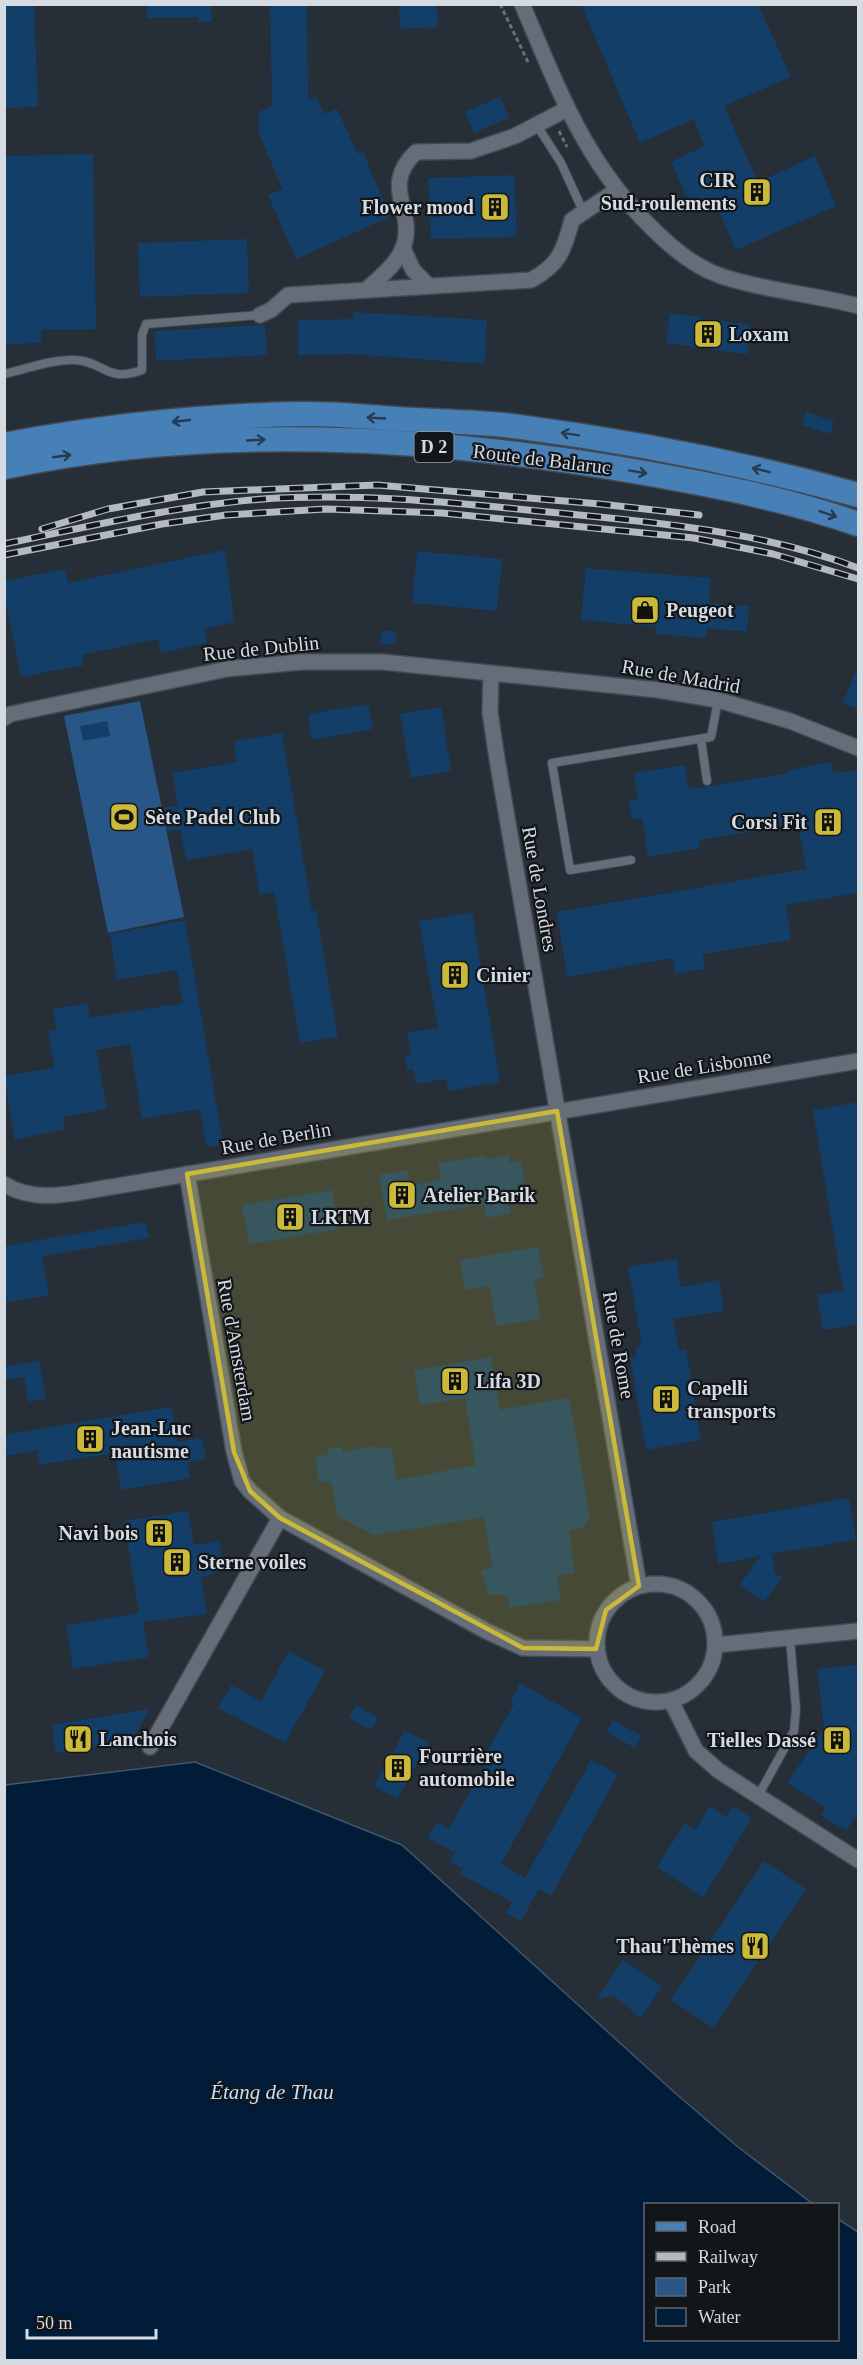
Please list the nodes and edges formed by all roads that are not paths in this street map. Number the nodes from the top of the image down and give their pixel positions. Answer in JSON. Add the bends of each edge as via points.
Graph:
{"nodes":[{"id":1,"x":522,"y":4,"type":"edge"},
{"id":2,"x":567,"y":109,"type":"junction"},
{"id":3,"x":536,"y":124,"type":"junction"},
{"id":4,"x":617,"y":190,"type":"junction"},
{"id":5,"x":583,"y":211,"type":"junction"},
{"id":6,"x":403,"y":248,"type":"junction"},
{"id":7,"x":429,"y":286,"type":"junction"},
{"id":8,"x":366,"y":290,"type":"junction"},
{"id":9,"x":858,"y":306,"type":"edge"},
{"id":10,"x":260,"y":315,"type":"joint"},
{"id":11,"x":4,"y":374,"type":"edge"},
{"id":12,"x":4,"y":445,"type":"edge"},
{"id":13,"x":4,"y":467,"type":"edge"},
{"id":14,"x":858,"y":495,"type":"edge"},
{"id":15,"x":858,"y":524,"type":"edge"},
{"id":16,"x":491,"y":673,"type":"junction"},
{"id":17,"x":718,"y":700,"type":"junction"},
{"id":18,"x":4,"y":718,"type":"edge"},
{"id":19,"x":701,"y":739,"type":"junction"},
{"id":20,"x":858,"y":748,"type":"edge"},
{"id":21,"x":707,"y":781,"type":"dead end"},
{"id":22,"x":631,"y":860,"type":"dead end"},
{"id":23,"x":858,"y":1061,"type":"edge"},
{"id":24,"x":557,"y":1112,"type":"junction"},
{"id":25,"x":187,"y":1174,"type":"junction"},
{"id":26,"x":4,"y":1184,"type":"edge"},
{"id":27,"x":280,"y":1518,"type":"junction"},
{"id":28,"x":639,"y":1586,"type":"junction"},
{"id":29,"x":858,"y":1631,"type":"edge"},
{"id":30,"x":790,"y":1639,"type":"junction"},
{"id":31,"x":715,"y":1645,"type":"junction"},
{"id":32,"x":596,"y":1649,"type":"junction"},
{"id":33,"x":671,"y":1701,"type":"junction"},
{"id":34,"x":150,"y":1747,"type":"dead end"},
{"id":35,"x":758,"y":1796,"type":"junction"},
{"id":36,"x":858,"y":1860,"type":"edge"}],
"edges":[{"from":1,"to":2,"type":"street"},
{"from":2,"to":3,"type":"street"},
{"from":2,"to":4,"type":"street","via":[[590,153]]},
{"from":3,"to":5,"type":"lane","via":[[561,163]]},
{"from":3,"to":6,"type":"street","via":[[515,136],[471,151],[416,152],[405,163],[398,180],[405,228]]},
{"from":4,"to":5,"type":"street"},
{"from":4,"to":9,"type":"street","via":[[662,238],[704,269],[721,277]]},
{"from":5,"to":7,"type":"street","via":[[572,220],[564,250],[549,271],[531,280]]},
{"from":6,"to":7,"type":"street","via":[[413,270]]},
{"from":6,"to":8,"type":"street"},
{"from":7,"to":8,"type":"street"},
{"from":8,"to":10,"type":"street","via":[[288,295]]},
{"from":10,"to":11,"type":"lane","via":[[146,324],[142,335],[142,370],[131,374],[112,375],[91,362],[72,360]]},
{"from":14,"to":12,"type":"main road","name":"Route de Balaruc","number":"D 2","one_way":true,"via":[[721,459],[622,442],[518,426],[405,419],[299,414],[192,420]]},
{"from":13,"to":15,"type":"main road","name":"Route de Balaruc","number":"D 2","one_way":true,"via":[[60,456],[201,442],[300,438],[402,444],[508,453],[707,484],[812,508]]},
{"from":16,"to":17,"type":"street","name":"Rue de Madrid"},
{"from":16,"to":18,"type":"street","name":"Rue de Dublin","via":[[383,662],[301,662],[227,669]]},
{"from":16,"to":24,"type":"street","name":"Rue de Londres","via":[[490,712],[497,759]]},
{"from":17,"to":19,"type":"lane","via":[[711,737]]},
{"from":17,"to":20,"type":"street","name":"Rue de Madrid","via":[[790,721]]},
{"from":19,"to":21,"type":"lane"},
{"from":19,"to":22,"type":"lane","via":[[552,763],[570,870]]},
{"from":23,"to":24,"type":"street","name":"Rue de Lisbonne"},
{"from":24,"to":25,"type":"street","name":"Rue de Berlin"},
{"from":24,"to":28,"type":"street","name":"Rue de Rome"},
{"from":25,"to":26,"type":"street","name":"Rue de Berlin","via":[[46,1197],[28,1195]]},
{"from":25,"to":27,"type":"street","name":"Rue d'Amsterdam","via":[[236,1460],[242,1481]]},
{"from":27,"to":32,"type":"street","name":"Rue d'Amsterdam","via":[[523,1648]]},
{"from":27,"to":34,"type":"street"},
{"from":28,"to":31,"type":"street","via":[[657,1583],[692,1596],[713,1626]]},
{"from":28,"to":32,"type":"street","via":[[621,1595],[606,1610],[598,1629]]},
{"from":29,"to":30,"type":"street"},
{"from":30,"to":31,"type":"street"},
{"from":30,"to":35,"type":"lane","via":[[794,1731]]},
{"from":31,"to":33,"type":"street","via":[[712,1664],[702,1680]]},
{"from":32,"to":33,"type":"street","via":[[602,1669],[614,1686],[631,1697],[650,1702]]},
{"from":33,"to":35,"type":"street","via":[[696,1751]]},
{"from":35,"to":36,"type":"street"}]}
